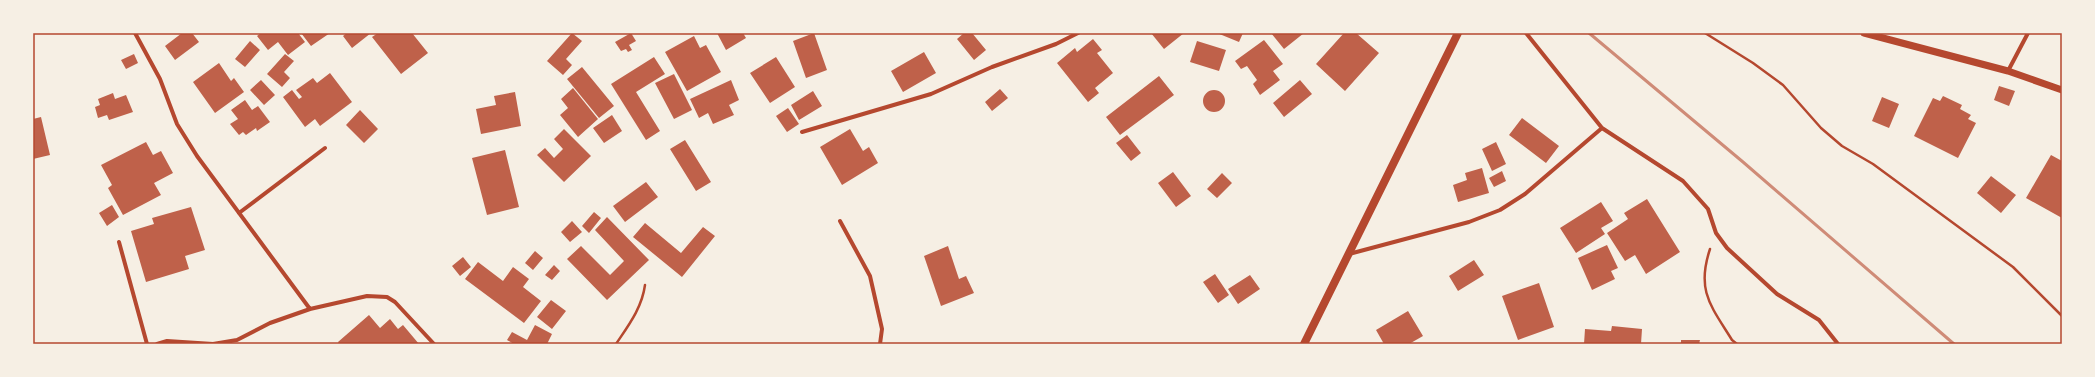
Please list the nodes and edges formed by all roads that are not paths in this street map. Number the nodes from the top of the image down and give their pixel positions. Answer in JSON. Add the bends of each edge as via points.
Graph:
{"nodes":[{"id":1,"x":135,"y":33,"type":"edge"},
{"id":2,"x":1078,"y":33,"type":"edge"},
{"id":3,"x":1458,"y":33,"type":"edge"},
{"id":4,"x":1526,"y":33,"type":"edge"},
{"id":5,"x":1864,"y":33,"type":"edge"},
{"id":6,"x":2028,"y":33,"type":"edge"},
{"id":7,"x":2008,"y":71,"type":"junction"},
{"id":8,"x":2062,"y":90,"type":"edge"},
{"id":9,"x":1602,"y":128,"type":"junction"},
{"id":10,"x":802,"y":132,"type":"dead end"},
{"id":11,"x":325,"y":148,"type":"dead end"},
{"id":12,"x":239,"y":212,"type":"junction"},
{"id":13,"x":840,"y":222,"type":"dead end"},
{"id":14,"x":119,"y":242,"type":"dead end"},
{"id":15,"x":1347,"y":254,"type":"junction"},
{"id":16,"x":310,"y":309,"type":"junction"},
{"id":17,"x":147,"y":344,"type":"edge"},
{"id":18,"x":157,"y":344,"type":"edge"},
{"id":19,"x":434,"y":344,"type":"edge"},
{"id":20,"x":880,"y":344,"type":"edge"},
{"id":21,"x":1304,"y":344,"type":"edge"},
{"id":22,"x":1838,"y":344,"type":"edge"}],
"edges":[{"from":1,"to":12,"type":"street","via":[[160,79],[177,124],[216,184]]},
{"from":2,"to":10,"type":"street","via":[[931,94]]},
{"from":3,"to":15,"type":"main road"},
{"from":4,"to":9,"type":"street"},
{"from":5,"to":7,"type":"street"},
{"from":6,"to":7,"type":"street"},
{"from":7,"to":8,"type":"street"},
{"from":9,"to":15,"type":"street","via":[[1525,194],[1500,210],[1470,222]]},
{"from":9,"to":22,"type":"street","via":[[1683,181],[1708,209],[1716,233],[1727,248],[1778,294],[1820,320]]},
{"from":11,"to":12,"type":"street"},
{"from":12,"to":16,"type":"street"},
{"from":13,"to":20,"type":"street","via":[[870,276],[882,329]]},
{"from":14,"to":17,"type":"street"},
{"from":15,"to":21,"type":"main road"},
{"from":16,"to":18,"type":"street","via":[[237,340],[214,344],[167,341]]},
{"from":16,"to":19,"type":"street","via":[[367,296],[388,297]]}]}
